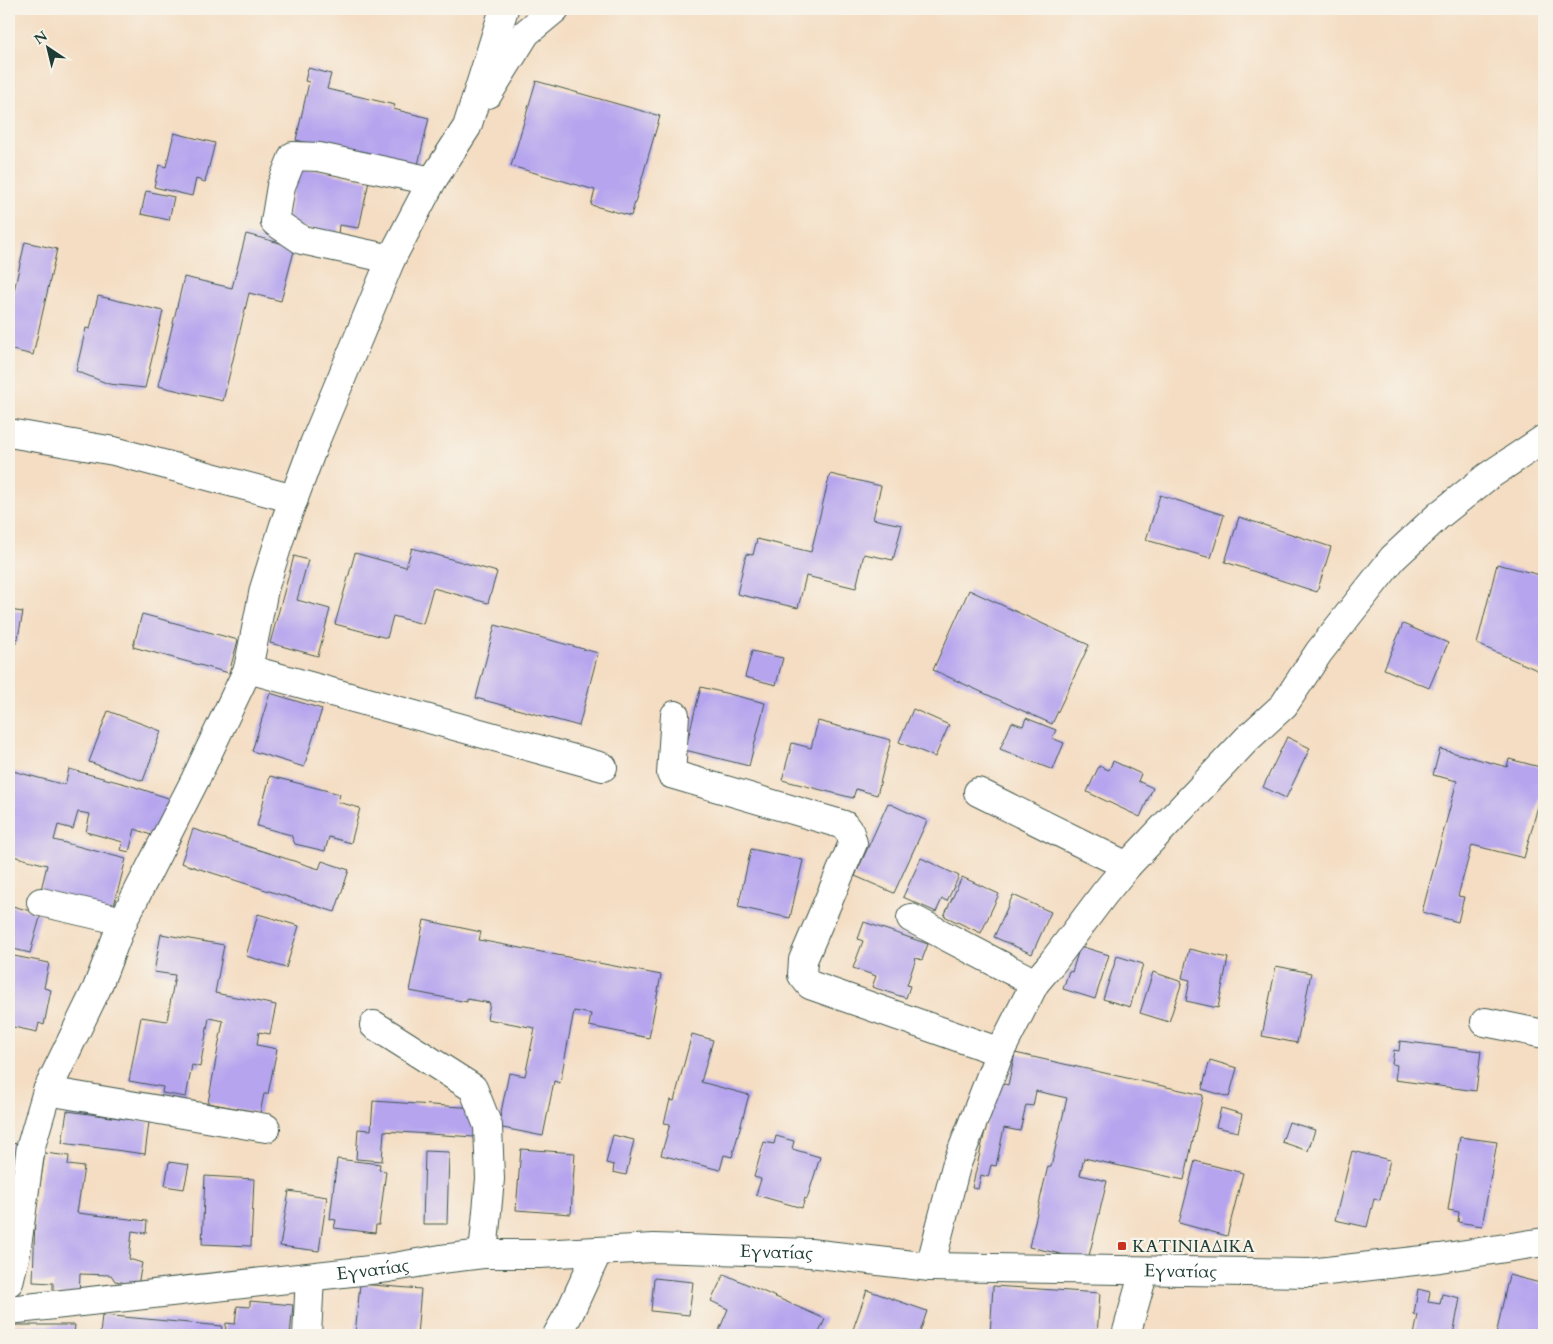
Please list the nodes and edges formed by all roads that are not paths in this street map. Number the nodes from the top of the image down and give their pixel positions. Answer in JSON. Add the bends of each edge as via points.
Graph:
{"nodes":[{"id":1,"x":504,"y":9,"type":"edge"},
{"id":2,"x":555,"y":9,"type":"edge"},
{"id":3,"x":467,"y":127,"type":"junction"},
{"id":4,"x":432,"y":181,"type":"junction"},
{"id":5,"x":390,"y":259,"type":"junction"},
{"id":6,"x":9,"y":433,"type":"edge"},
{"id":7,"x":1544,"y":439,"type":"edge"},
{"id":8,"x":294,"y":499,"type":"junction"},
{"id":9,"x":248,"y":669,"type":"junction"},
{"id":10,"x":675,"y":714,"type":"dead end"},
{"id":11,"x":604,"y":767,"type":"dead end"},
{"id":12,"x":978,"y":792,"type":"dead end"},
{"id":13,"x":1127,"y":866,"type":"junction"},
{"id":14,"x":41,"y":902,"type":"dead end"},
{"id":15,"x":911,"y":918,"type":"dead end"},
{"id":16,"x":123,"y":921,"type":"junction"},
{"id":17,"x":1035,"y":983,"type":"junction"},
{"id":18,"x":1485,"y":1022,"type":"dead end"},
{"id":19,"x":374,"y":1025,"type":"dead end"},
{"id":20,"x":1544,"y":1034,"type":"edge"},
{"id":21,"x":1000,"y":1052,"type":"junction"},
{"id":22,"x":47,"y":1091,"type":"junction"},
{"id":23,"x":266,"y":1128,"type":"dead end"},
{"id":24,"x":1544,"y":1242,"type":"edge"},
{"id":25,"x":598,"y":1251,"type":"junction"},
{"id":26,"x":483,"y":1254,"type":"junction"},
{"id":27,"x":930,"y":1267,"type":"junction"},
{"id":28,"x":1144,"y":1271,"type":"junction"},
{"id":29,"x":310,"y":1277,"type":"junction"},
{"id":30,"x":9,"y":1282,"type":"edge"},
{"id":31,"x":9,"y":1310,"type":"edge"},
{"id":32,"x":307,"y":1335,"type":"edge"},
{"id":33,"x":557,"y":1335,"type":"edge"},
{"id":34,"x":1126,"y":1335,"type":"edge"}],
"edges":[{"from":1,"to":3,"type":"street"},
{"from":2,"to":3,"type":"street","via":[[526,33]]},
{"from":3,"to":4,"type":"street"},
{"from":4,"to":5,"type":"street"},
{"from":4,"to":5,"type":"street","via":[[319,157],[293,156],[281,186],[275,222],[302,240]]},
{"from":5,"to":8,"type":"street"},
{"from":6,"to":8,"type":"street","via":[[114,452]]},
{"from":7,"to":13,"type":"street","via":[[1438,516],[1393,558],[1319,652],[1284,705],[1247,739]]},
{"from":8,"to":9,"type":"street","via":[[264,589]]},
{"from":9,"to":11,"type":"street"},
{"from":9,"to":16,"type":"street"},
{"from":10,"to":21,"type":"street","via":[[671,774],[844,825],[850,833],[853,843],[803,960],[802,975],[810,986]]},
{"from":12,"to":13,"type":"street"},
{"from":13,"to":17,"type":"street"},
{"from":14,"to":16,"type":"street"},
{"from":15,"to":17,"type":"street"},
{"from":16,"to":22,"type":"street","via":[[97,988]]},
{"from":17,"to":21,"type":"street"},
{"from":18,"to":20,"type":"street"},
{"from":19,"to":26,"type":"street","via":[[473,1088],[488,1126],[490,1179]]},
{"from":21,"to":27,"type":"street","via":[[956,1166]]},
{"from":22,"to":23,"type":"street"},
{"from":22,"to":30,"type":"street","via":[[31,1146]]},
{"from":24,"to":28,"type":"street","name":"Εγνατίας","via":[[1310,1273]]},
{"from":25,"to":26,"type":"street","name":"Εγνατίας"},
{"from":25,"to":27,"type":"street","name":"Εγνατίας","via":[[654,1248],[810,1253]]},
{"from":25,"to":33,"type":"street"},
{"from":26,"to":29,"type":"street","name":"Εγνατίας"},
{"from":27,"to":28,"type":"street","name":"Εγνατίας"},
{"from":28,"to":34,"type":"street"},
{"from":29,"to":31,"type":"street","name":"Εγνατίας"},
{"from":29,"to":32,"type":"street"}]}
